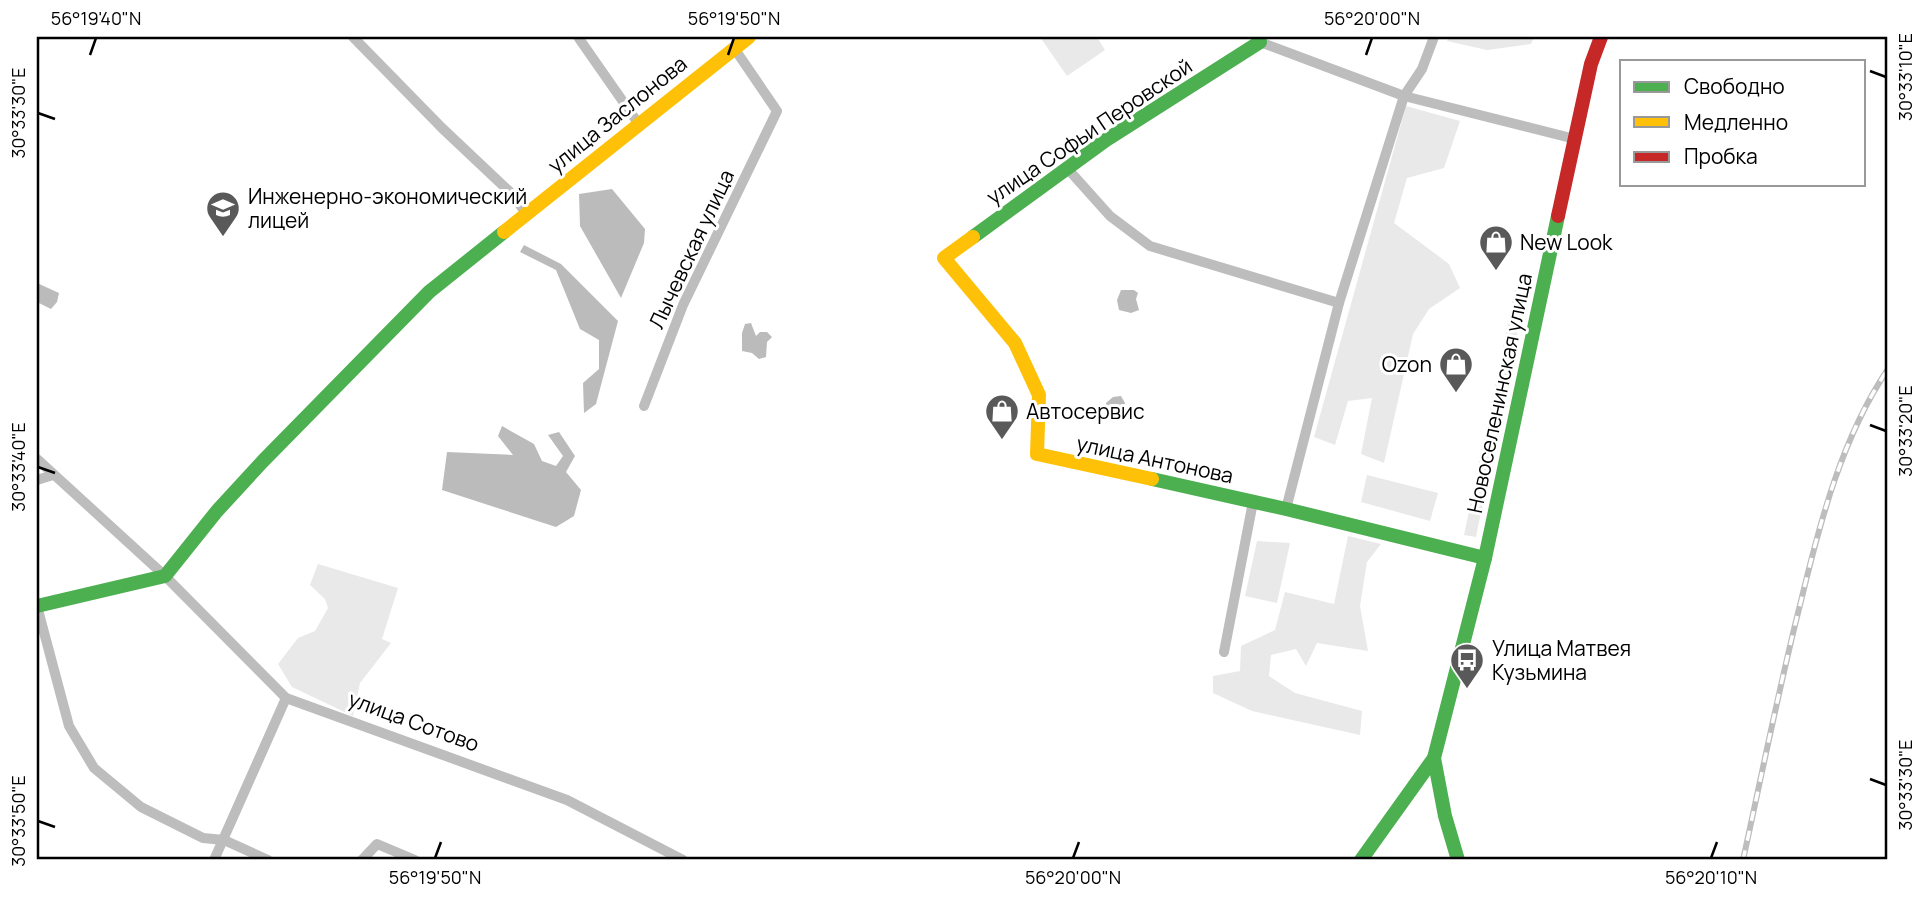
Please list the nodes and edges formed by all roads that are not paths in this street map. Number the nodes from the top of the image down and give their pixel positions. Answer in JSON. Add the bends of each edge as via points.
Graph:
{"nodes":[{"id":1,"x":354,"y":37,"type":"edge"},
{"id":2,"x":578,"y":37,"type":"edge"},
{"id":3,"x":1434,"y":37,"type":"edge"},
{"id":4,"x":1601,"y":37,"type":"edge"},
{"id":5,"x":1258,"y":39,"type":"edge"},
{"id":6,"x":742,"y":40,"type":"edge"},
{"id":7,"x":1404,"y":96,"type":"junction"},
{"id":8,"x":638,"y":123,"type":"junction"},
{"id":9,"x":1576,"y":139,"type":"junction"},
{"id":10,"x":1067,"y":168,"type":"junction"},
{"id":11,"x":526,"y":214,"type":"junction"},
{"id":12,"x":944,"y":258,"type":"joint"},
{"id":13,"x":1339,"y":303,"type":"junction"},
{"id":14,"x":643,"y":406,"type":"dead end"},
{"id":15,"x":37,"y":459,"type":"edge"},
{"id":16,"x":53,"y":475,"type":"junction"},
{"id":17,"x":37,"y":480,"type":"edge"},
{"id":18,"x":1253,"y":502,"type":"junction"},
{"id":19,"x":1286,"y":509,"type":"junction"},
{"id":20,"x":1485,"y":558,"type":"junction"},
{"id":21,"x":165,"y":576,"type":"junction"},
{"id":22,"x":37,"y":606,"type":"edge"},
{"id":23,"x":1224,"y":652,"type":"dead end"},
{"id":24,"x":286,"y":698,"type":"junction"},
{"id":25,"x":1434,"y":758,"type":"junction"},
{"id":26,"x":224,"y":840,"type":"junction"},
{"id":27,"x":214,"y":860,"type":"edge"},
{"id":28,"x":268,"y":860,"type":"edge"},
{"id":29,"x":362,"y":860,"type":"edge"},
{"id":30,"x":415,"y":860,"type":"edge"},
{"id":31,"x":682,"y":860,"type":"edge"},
{"id":32,"x":1362,"y":860,"type":"edge"},
{"id":33,"x":1458,"y":860,"type":"edge"}],
"edges":[{"from":1,"to":11,"type":"street","via":[[511,193]]},
{"from":2,"to":8,"type":"street"},
{"from":3,"to":7,"type":"street","via":[[1422,69]]},
{"from":4,"to":9,"type":"street","name":"Новоселенинская улица"},
{"from":5,"to":7,"type":"street"},
{"from":5,"to":10,"type":"street","name":"улица Софьи Перовской"},
{"from":6,"to":8,"type":"street","name":"улица Заслонова"},
{"from":6,"to":14,"type":"street","name":"Лычевская улица","via":[[777,111],[683,305]]},
{"from":7,"to":9,"type":"street"},
{"from":7,"to":13,"type":"street"},
{"from":8,"to":11,"type":"street","name":"улица Заслонова"},
{"from":9,"to":20,"type":"street","name":"Новоселенинская улица"},
{"from":10,"to":12,"type":"street","name":"улица Софьи Перовской"},
{"from":10,"to":13,"type":"street","via":[[1110,216],[1150,246]]},
{"from":11,"to":21,"type":"street","name":"улица Заслонова","via":[[429,292],[217,511]]},
{"from":12,"to":18,"type":"street","name":"улица Антонова","via":[[1015,343],[1039,395],[1037,454]]},
{"from":13,"to":19,"type":"street"},
{"from":15,"to":16,"type":"street","name":"улица Сотово"},
{"from":16,"to":17,"type":"street"},
{"from":16,"to":21,"type":"street","name":"улица Сотово"},
{"from":18,"to":19,"type":"street","name":"улица Антонова"},
{"from":18,"to":23,"type":"street"},
{"from":19,"to":20,"type":"street","name":"улица Антонова"},
{"from":20,"to":25,"type":"street","name":"Новоселенинская улица"},
{"from":21,"to":22,"type":"street"},
{"from":21,"to":24,"type":"street","name":"улица Сотово"},
{"from":22,"to":26,"type":"street","via":[[69,726],[94,768],[141,807],[203,838]]},
{"from":24,"to":26,"type":"street"},
{"from":24,"to":31,"type":"street","name":"улица Сотово","via":[[567,800]]},
{"from":25,"to":32,"type":"street"},
{"from":25,"to":33,"type":"street"},
{"from":26,"to":27,"type":"street"},
{"from":26,"to":28,"type":"street"},
{"from":29,"to":30,"type":"street","via":[[377,844]]}]}
